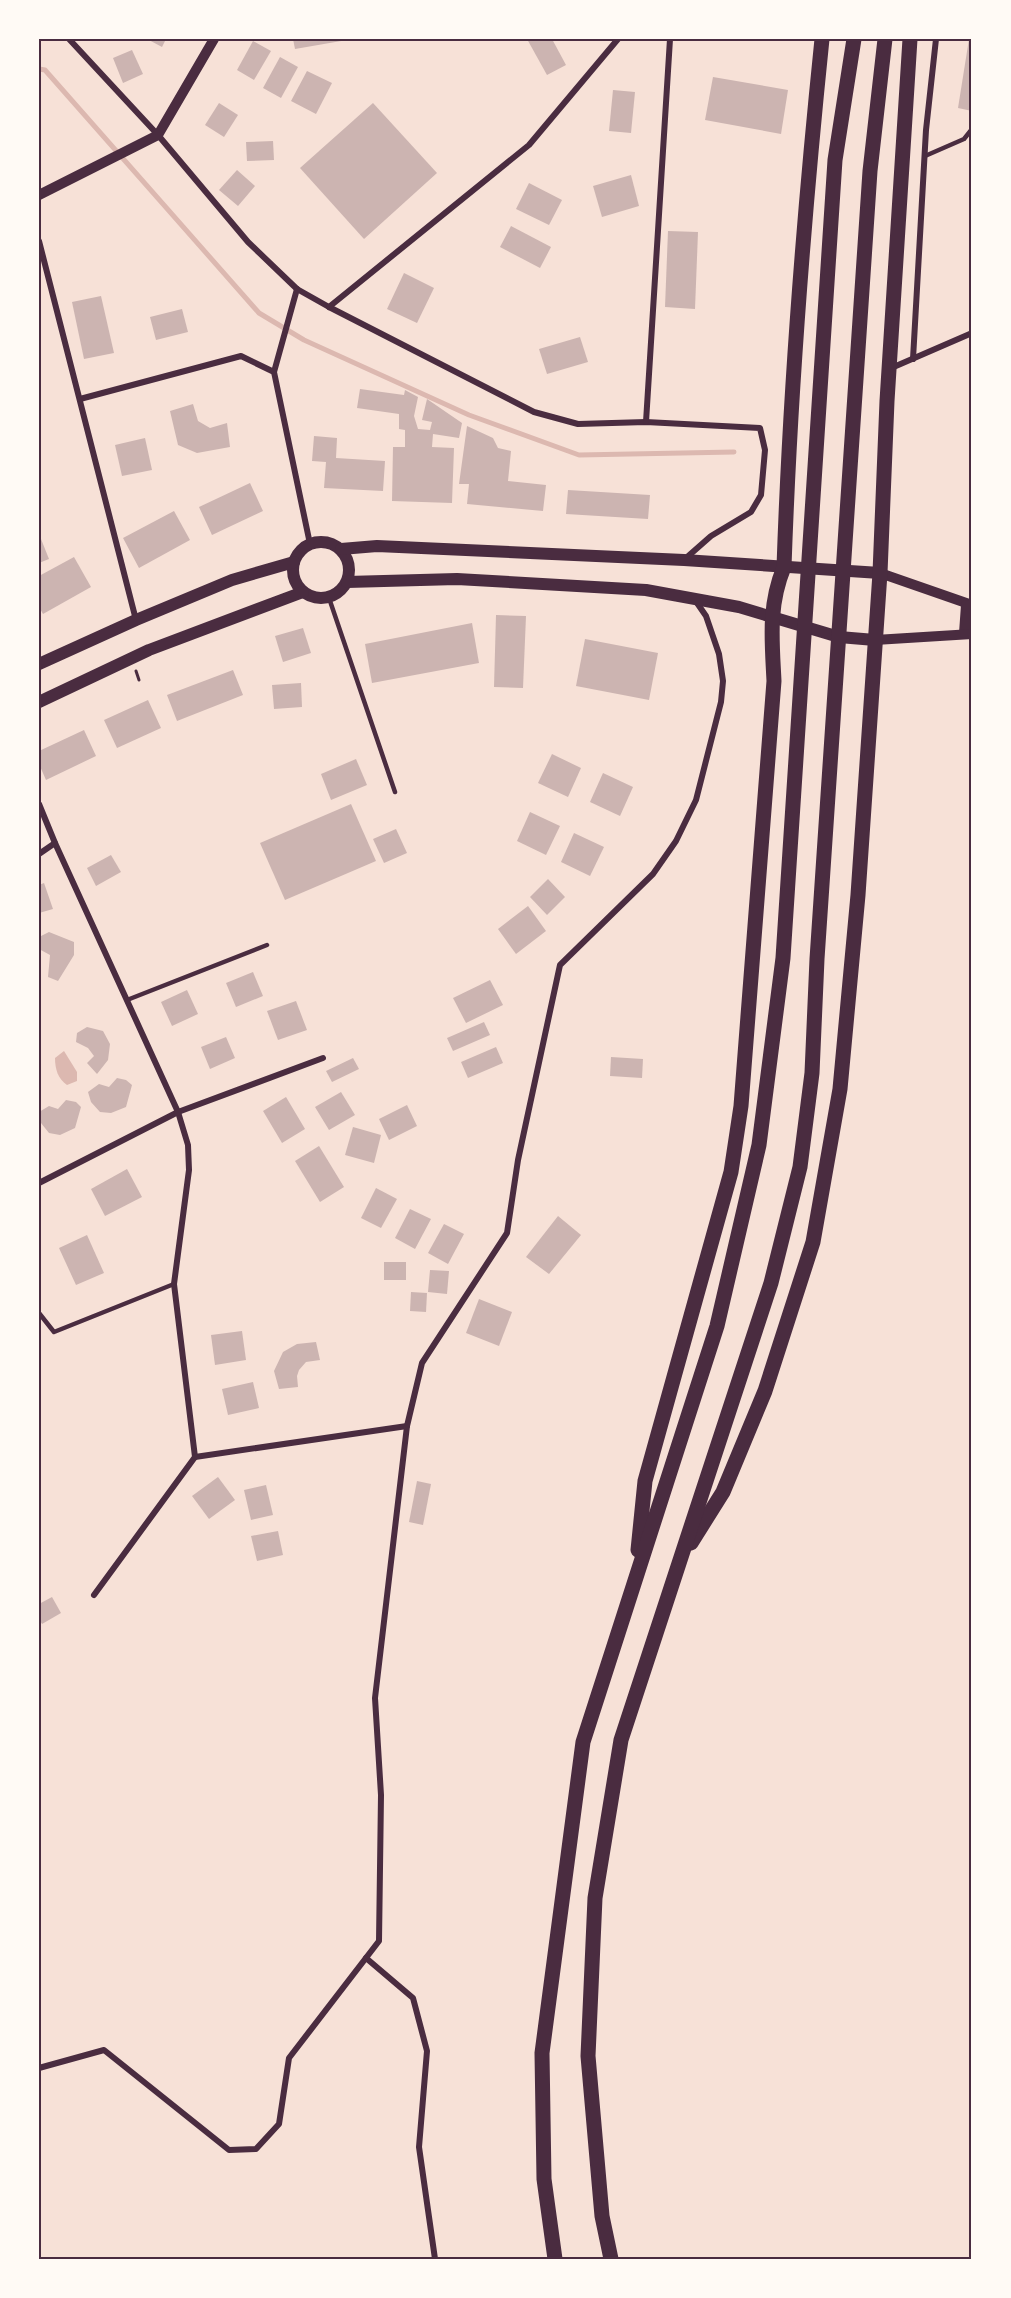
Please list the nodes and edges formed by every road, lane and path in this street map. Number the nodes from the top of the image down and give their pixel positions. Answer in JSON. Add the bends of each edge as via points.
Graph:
{"nodes":[{"id":1,"x":69,"y":39,"type":"edge"},
{"id":2,"x":214,"y":39,"type":"edge"},
{"id":3,"x":618,"y":39,"type":"edge"},
{"id":4,"x":670,"y":39,"type":"edge"},
{"id":5,"x":822,"y":39,"type":"edge"},
{"id":6,"x":854,"y":39,"type":"edge"},
{"id":7,"x":885,"y":39,"type":"edge"},
{"id":8,"x":910,"y":39,"type":"edge"},
{"id":9,"x":936,"y":39,"type":"edge"},
{"id":10,"x":972,"y":129,"type":"edge"},
{"id":11,"x":158,"y":135,"type":"junction"},
{"id":12,"x":925,"y":156,"type":"junction"},
{"id":13,"x":39,"y":195,"type":"edge"},
{"id":14,"x":39,"y":241,"type":"edge"},
{"id":15,"x":297,"y":289,"type":"junction"},
{"id":16,"x":330,"y":308,"type":"junction"},
{"id":17,"x":972,"y":333,"type":"edge"},
{"id":18,"x":913,"y":359,"type":"junction"},
{"id":19,"x":889,"y":369,"type":"junction"},
{"id":20,"x":274,"y":372,"type":"junction"},
{"id":21,"x":80,"y":399,"type":"junction"},
{"id":22,"x":646,"y":422,"type":"junction"},
{"id":23,"x":310,"y":544,"type":"junction"},
{"id":24,"x":341,"y":549,"type":"junction"},
{"id":25,"x":684,"y":560,"type":"junction"},
{"id":26,"x":294,"y":562,"type":"junction"},
{"id":27,"x":784,"y":567,"type":"junction"},
{"id":28,"x":880,"y":573,"type":"junction"},
{"id":29,"x":347,"y":582,"type":"junction"},
{"id":30,"x":303,"y":592,"type":"junction"},
{"id":31,"x":329,"y":598,"type":"junction"},
{"id":32,"x":695,"y":599,"type":"junction"},
{"id":33,"x":969,"y":605,"type":"edge"},
{"id":34,"x":771,"y":618,"type":"junction"},
{"id":35,"x":136,"y":620,"type":"junction"},
{"id":36,"x":968,"y":634,"type":"edge"},
{"id":37,"x":875,"y":640,"type":"junction"},
{"id":38,"x":39,"y":664,"type":"edge"},
{"id":39,"x":39,"y":702,"type":"edge"},
{"id":40,"x":395,"y":792,"type":"dead end"},
{"id":41,"x":39,"y":804,"type":"edge"},
{"id":42,"x":55,"y":843,"type":"junction"},
{"id":43,"x":39,"y":854,"type":"edge"},
{"id":44,"x":267,"y":945,"type":"dead end"},
{"id":45,"x":126,"y":1000,"type":"junction"},
{"id":46,"x":323,"y":1058,"type":"dead end"},
{"id":47,"x":178,"y":1112,"type":"junction"},
{"id":48,"x":39,"y":1183,"type":"edge"},
{"id":49,"x":174,"y":1284,"type":"junction"},
{"id":50,"x":39,"y":1313,"type":"edge"},
{"id":51,"x":407,"y":1426,"type":"junction"},
{"id":52,"x":195,"y":1457,"type":"junction"},
{"id":53,"x":679,"y":1563,"type":"junction"},
{"id":54,"x":634,"y":1583,"type":"junction"},
{"id":55,"x":94,"y":1595,"type":"dead end"},
{"id":56,"x":366,"y":1958,"type":"junction"},
{"id":57,"x":39,"y":2067,"type":"edge"},
{"id":58,"x":435,"y":2259,"type":"edge"},
{"id":59,"x":555,"y":2259,"type":"edge"},
{"id":60,"x":611,"y":2259,"type":"edge"}],
"edges":[{"from":1,"to":11,"type":"street"},
{"from":2,"to":11,"type":"street"},
{"from":3,"to":16,"type":"street","via":[[529,145]]},
{"from":4,"to":22,"type":"street"},
{"from":5,"to":27,"type":"highway","via":[[798,320]]},
{"from":6,"to":54,"type":"highway","via":[[835,160],[783,958],[759,1145],[717,1326]]},
{"from":7,"to":53,"type":"highway","via":[[870,171],[812,1073],[800,1167],[771,1282]]},
{"from":8,"to":19,"type":"highway"},
{"from":9,"to":12,"type":"street"},
{"from":10,"to":12,"type":"lane","via":[[964,139]]},
{"from":11,"to":13,"type":"street"},
{"from":11,"to":15,"type":"street","via":[[248,242]]},
{"from":12,"to":18,"type":"street"},
{"from":14,"to":21,"type":"street"},
{"from":15,"to":16,"type":"street"},
{"from":15,"to":20,"type":"street"},
{"from":16,"to":22,"type":"street","via":[[534,412],[578,424]]},
{"from":17,"to":18,"type":"street"},
{"from":18,"to":19,"type":"street"},
{"from":19,"to":28,"type":"highway"},
{"from":20,"to":21,"type":"street","via":[[241,356]]},
{"from":20,"to":23,"type":"street"},
{"from":21,"to":35,"type":"street"},
{"from":22,"to":25,"type":"street","via":[[760,428],[765,450],[761,495],[751,512],[711,536]]},
{"from":23,"to":24,"type":"main road","via":[[326,542]]},
{"from":23,"to":26,"type":"main road"},
{"from":24,"to":25,"type":"main road","via":[[377,546]]},
{"from":24,"to":29,"type":"main road","via":[[349,565]]},
{"from":25,"to":27,"type":"main road"},
{"from":26,"to":30,"type":"main road","via":[[294,578]]},
{"from":26,"to":35,"type":"main road","via":[[232,580]]},
{"from":27,"to":28,"type":"main road"},
{"from":27,"to":34,"type":"highway"},
{"from":28,"to":33,"type":"street"},
{"from":28,"to":37,"type":"highway"},
{"from":29,"to":31,"type":"main road"},
{"from":29,"to":32,"type":"main road","via":[[457,579],[646,590]]},
{"from":30,"to":31,"type":"main road","via":[[315,598]]},
{"from":30,"to":39,"type":"main road","via":[[149,650]]},
{"from":31,"to":40,"type":"lane"},
{"from":32,"to":34,"type":"main road"},
{"from":32,"to":51,"type":"street","via":[[716,645],[723,681],[696,800],[676,841],[653,874],[560,965],[518,1160],[507,1233],[422,1363]]},
{"from":33,"to":36,"type":"street"},
{"from":34,"to":37,"type":"main road","via":[[839,637]]},
{"from":34,"to":54,"type":"highway","via":[[774,681],[741,1106],[731,1172],[645,1481]]},
{"from":35,"to":38,"type":"main road"},
{"from":36,"to":37,"type":"street"},
{"from":37,"to":53,"type":"highway","via":[[840,1089],[813,1242],[765,1391],[723,1492]]},
{"from":41,"to":42,"type":"street"},
{"from":42,"to":43,"type":"street"},
{"from":42,"to":45,"type":"street"},
{"from":44,"to":45,"type":"lane"},
{"from":45,"to":47,"type":"street"},
{"from":46,"to":47,"type":"street"},
{"from":47,"to":48,"type":"street"},
{"from":47,"to":49,"type":"street","via":[[188,1145],[189,1170]]},
{"from":49,"to":50,"type":"lane","via":[[54,1332]]},
{"from":49,"to":52,"type":"street"},
{"from":51,"to":52,"type":"street"},
{"from":51,"to":56,"type":"street","via":[[375,1698],[381,1795],[379,1941]]},
{"from":52,"to":55,"type":"street"},
{"from":53,"to":60,"type":"highway","via":[[621,1740],[595,1898],[588,2056],[602,2216]]},
{"from":54,"to":59,"type":"highway","via":[[583,1742],[542,2053],[544,2179]]},
{"from":56,"to":57,"type":"street","via":[[289,2058],[279,2124],[256,2149],[229,2150],[104,2050]]},
{"from":56,"to":58,"type":"street","via":[[413,1998],[427,2050],[419,2147]]}]}
